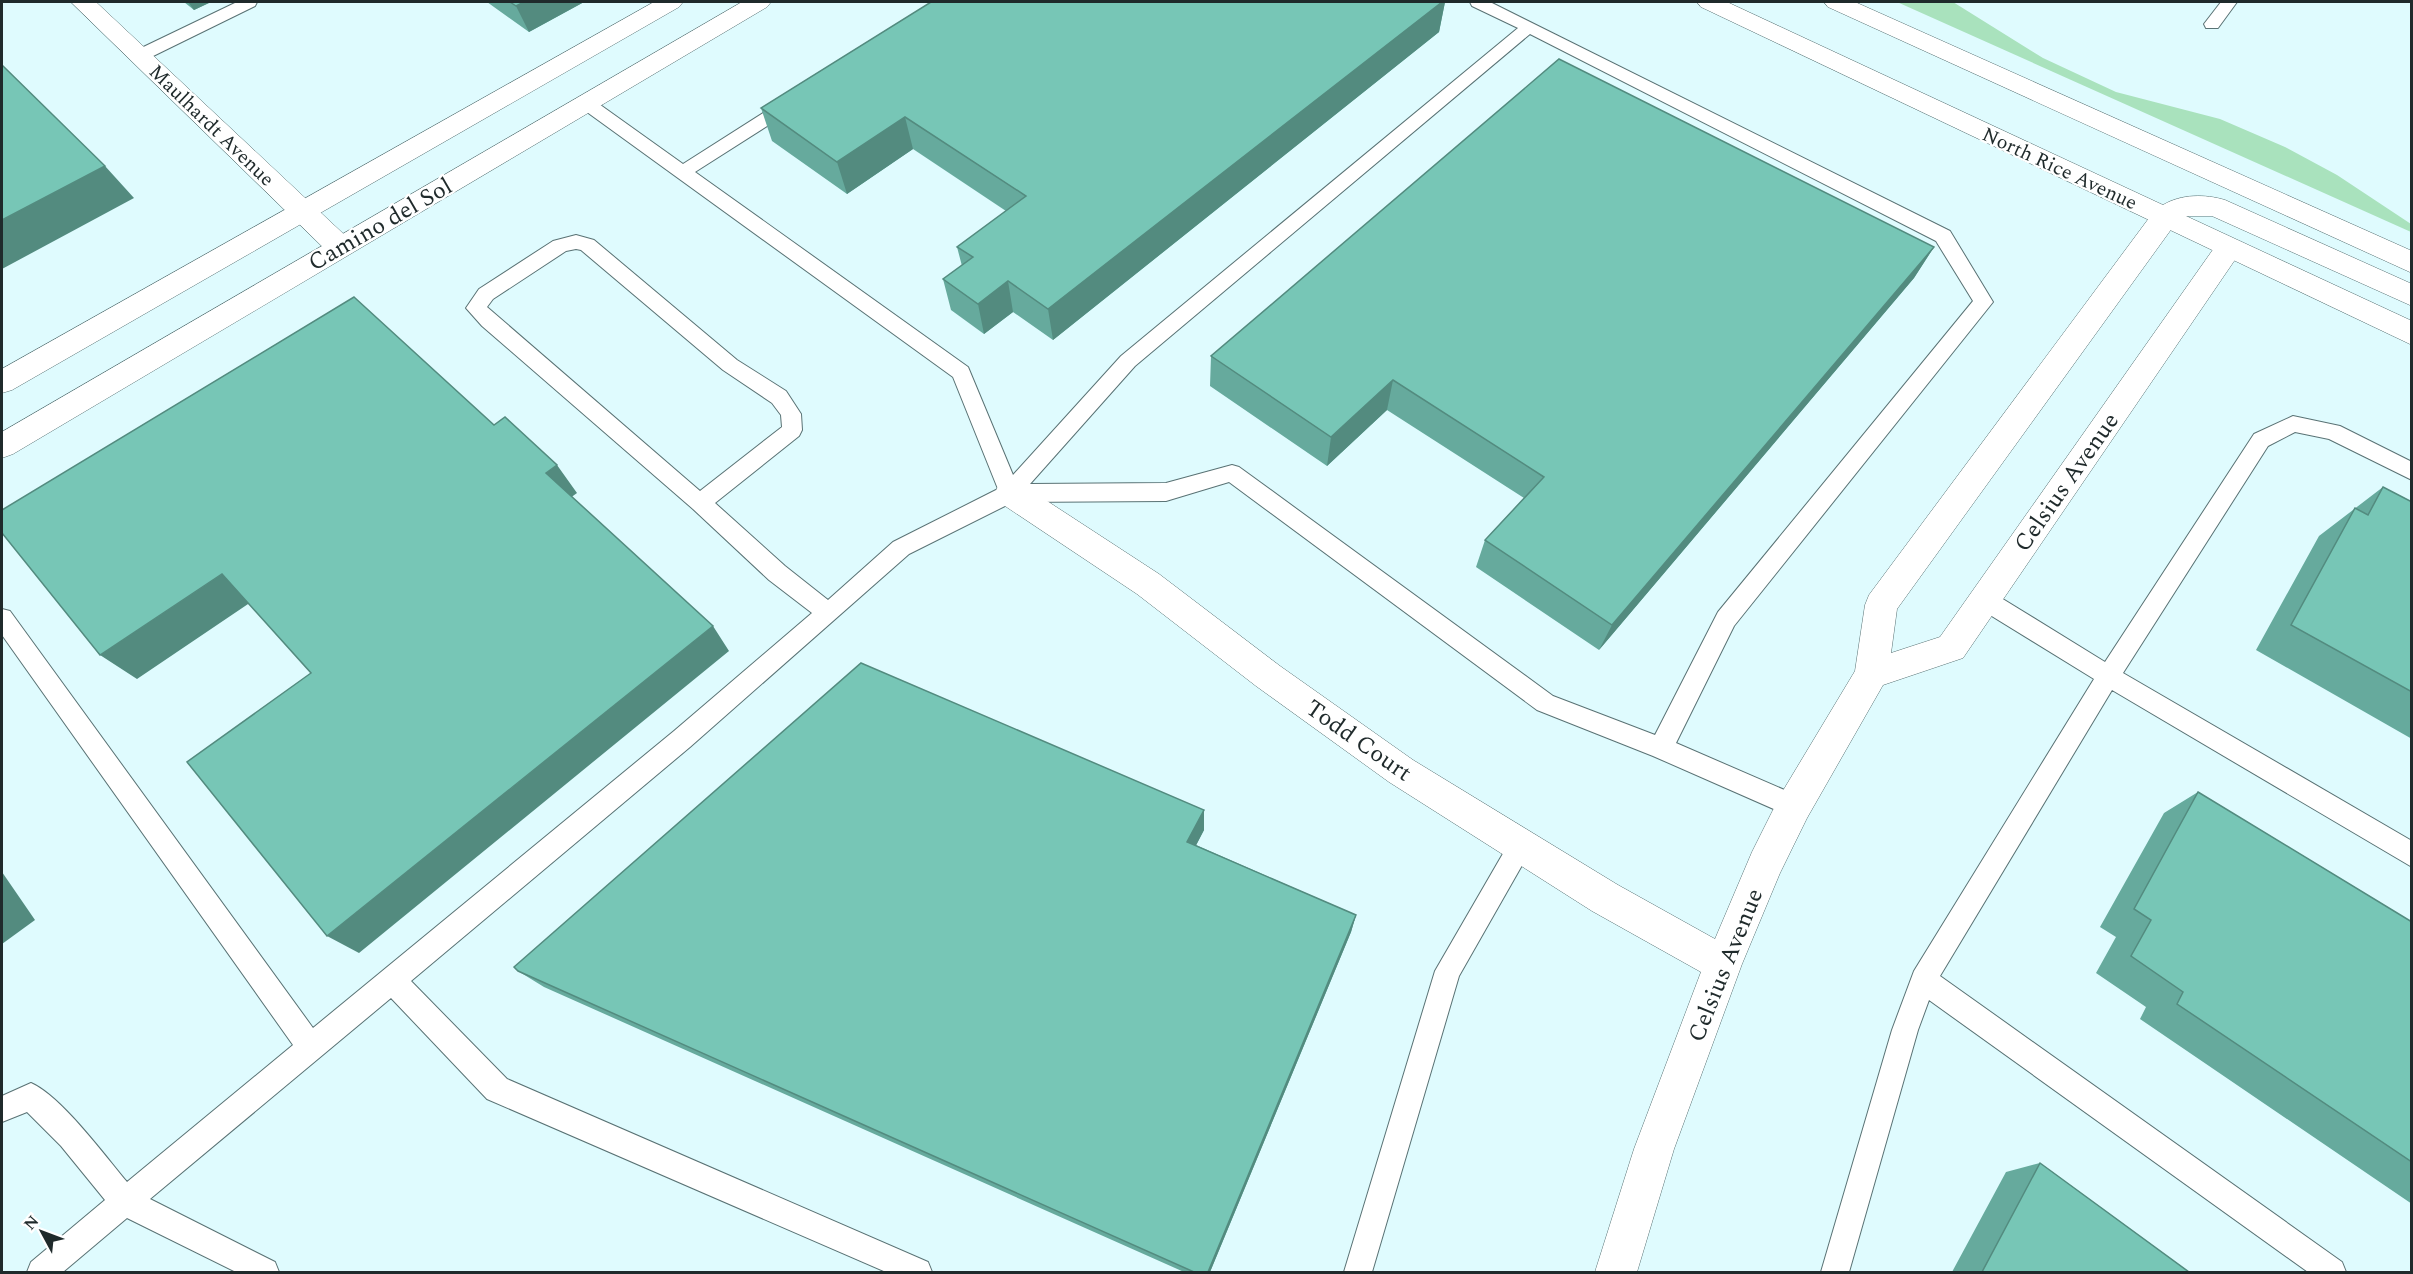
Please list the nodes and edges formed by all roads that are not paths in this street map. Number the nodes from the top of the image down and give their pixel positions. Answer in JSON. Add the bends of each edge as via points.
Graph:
{"nodes":[{"id":1,"x":83,"y":2,"type":"edge"},
{"id":2,"x":249,"y":2,"type":"edge"},
{"id":3,"x":671,"y":2,"type":"edge"},
{"id":4,"x":759,"y":2,"type":"edge"},
{"id":5,"x":1478,"y":2,"type":"edge"},
{"id":6,"x":1709,"y":2,"type":"edge"},
{"id":7,"x":1836,"y":2,"type":"edge"},
{"id":8,"x":2229,"y":2,"type":"edge"},
{"id":9,"x":2212,"y":24,"type":"dead end"},
{"id":10,"x":1529,"y":27,"type":"junction"},
{"id":11,"x":140,"y":56,"type":"junction"},
{"id":12,"x":802,"y":96,"type":"edge"},
{"id":13,"x":586,"y":103,"type":"junction"},
{"id":14,"x":683,"y":172,"type":"junction"},
{"id":15,"x":302,"y":211,"type":"junction"},
{"id":16,"x":2165,"y":218,"type":"junction"},
{"id":17,"x":340,"y":248,"type":"junction"},
{"id":18,"x":2229,"y":248,"type":"junction"},
{"id":19,"x":2412,"y":263,"type":"edge"},
{"id":20,"x":2412,"y":296,"type":"edge"},
{"id":21,"x":2412,"y":334,"type":"edge"},
{"id":22,"x":2,"y":382,"type":"edge"},
{"id":23,"x":2,"y":446,"type":"edge"},
{"id":24,"x":2412,"y":472,"type":"edge"},
{"id":25,"x":1010,"y":493,"type":"junction"},
{"id":26,"x":700,"y":503,"type":"junction"},
{"id":27,"x":1985,"y":600,"type":"junction"},
{"id":28,"x":828,"y":613,"type":"junction"},
{"id":29,"x":2,"y":618,"type":"edge"},
{"id":30,"x":1871,"y":674,"type":"junction"},
{"id":31,"x":2108,"y":676,"type":"junction"},
{"id":32,"x":1661,"y":748,"type":"junction"},
{"id":33,"x":1794,"y":806,"type":"junction"},
{"id":34,"x":1521,"y":846,"type":"junction"},
{"id":35,"x":2412,"y":855,"type":"edge"},
{"id":36,"x":1723,"y":964,"type":"junction"},
{"id":37,"x":392,"y":980,"type":"junction"},
{"id":38,"x":1923,"y":980,"type":"junction"},
{"id":39,"x":311,"y":1048,"type":"junction"},
{"id":40,"x":2,"y":1110,"type":"edge"},
{"id":41,"x":125,"y":1202,"type":"junction"},
{"id":42,"x":40,"y":1272,"type":"edge"},
{"id":43,"x":265,"y":1272,"type":"edge"},
{"id":44,"x":918,"y":1272,"type":"edge"},
{"id":45,"x":1358,"y":1272,"type":"edge"},
{"id":46,"x":1616,"y":1272,"type":"edge"},
{"id":47,"x":1835,"y":1272,"type":"edge"},
{"id":48,"x":2332,"y":1272,"type":"edge"}],
"edges":[{"from":1,"to":11,"type":"main road","name":"Maulhardt Avenue"},
{"from":2,"to":11,"type":"lane"},
{"from":3,"to":15,"type":"main road","name":"Camino del Sol"},
{"from":4,"to":13,"type":"main road","name":"Camino del Sol"},
{"from":5,"to":10,"type":"lane"},
{"from":6,"to":16,"type":"main road","name":"North Rice Avenue"},
{"from":7,"to":19,"type":"main road"},
{"from":8,"to":9,"type":"lane"},
{"from":10,"to":25,"type":"lane","via":[[1128,361]]},
{"from":10,"to":32,"type":"lane","via":[[1943,236],[1983,302],[1726,619]]},
{"from":11,"to":15,"type":"main road","name":"Maulhardt Avenue"},
{"from":12,"to":14,"type":"lane"},
{"from":13,"to":14,"type":"lane"},
{"from":13,"to":17,"type":"main road","name":"Camino del Sol"},
{"from":14,"to":25,"type":"lane","via":[[961,372]]},
{"from":15,"to":17,"type":"main road","name":"Maulhardt Avenue"},
{"from":15,"to":22,"type":"main road","name":"Camino del Sol"},
{"from":16,"to":18,"type":"main road","name":"North Rice Avenue"},
{"from":16,"to":20,"type":"main road","via":[[2182,206],[2216,207]]},
{"from":16,"to":30,"type":"main road","name":"Celsius Avenue","via":[[1881,605]]},
{"from":17,"to":23,"type":"main road","name":"Camino del Sol"},
{"from":18,"to":21,"type":"main road","name":"North Rice Avenue"},
{"from":18,"to":27,"type":"main road","name":"Celsius Avenue"},
{"from":24,"to":31,"type":"lane","via":[[2333,432],[2293,424],[2261,440]]},
{"from":25,"to":28,"type":"lane","via":[[901,548]]},
{"from":25,"to":32,"type":"lane","via":[[1166,492],[1232,473],[1545,703]]},
{"from":25,"to":34,"type":"main road","name":"Todd Court","via":[[1148,584],[1401,771]]},
{"from":26,"to":26,"type":"lane","via":[[792,430],[790,414],[779,397],[730,364],[587,245],[576,242],[560,246],[486,294],[476,308],[489,321]]},
{"from":26,"to":28,"type":"lane"},
{"from":27,"to":30,"type":"main road","name":"Celsius Avenue","via":[[1951,648]]},
{"from":27,"to":31,"type":"lane"},
{"from":28,"to":37,"type":"lane"},
{"from":29,"to":39,"type":"lane"},
{"from":30,"to":33,"type":"main road","name":"Celsius Avenue"},
{"from":31,"to":35,"type":"lane"},
{"from":31,"to":38,"type":"lane"},
{"from":32,"to":33,"type":"lane"},
{"from":33,"to":36,"type":"main road","name":"Celsius Avenue"},
{"from":34,"to":36,"type":"main road","name":"Todd Court"},
{"from":34,"to":45,"type":"lane","via":[[1448,972]]},
{"from":36,"to":46,"type":"main road","name":"Celsius Avenue","via":[[1654,1149]]},
{"from":37,"to":39,"type":"lane"},
{"from":37,"to":44,"type":"lane","via":[[497,1089]]},
{"from":38,"to":47,"type":"lane"},
{"from":38,"to":48,"type":"lane"},
{"from":39,"to":41,"type":"lane"},
{"from":40,"to":41,"type":"lane","via":[[31,1097],[71,1136]]},
{"from":41,"to":42,"type":"lane"},
{"from":41,"to":43,"type":"lane"}]}
